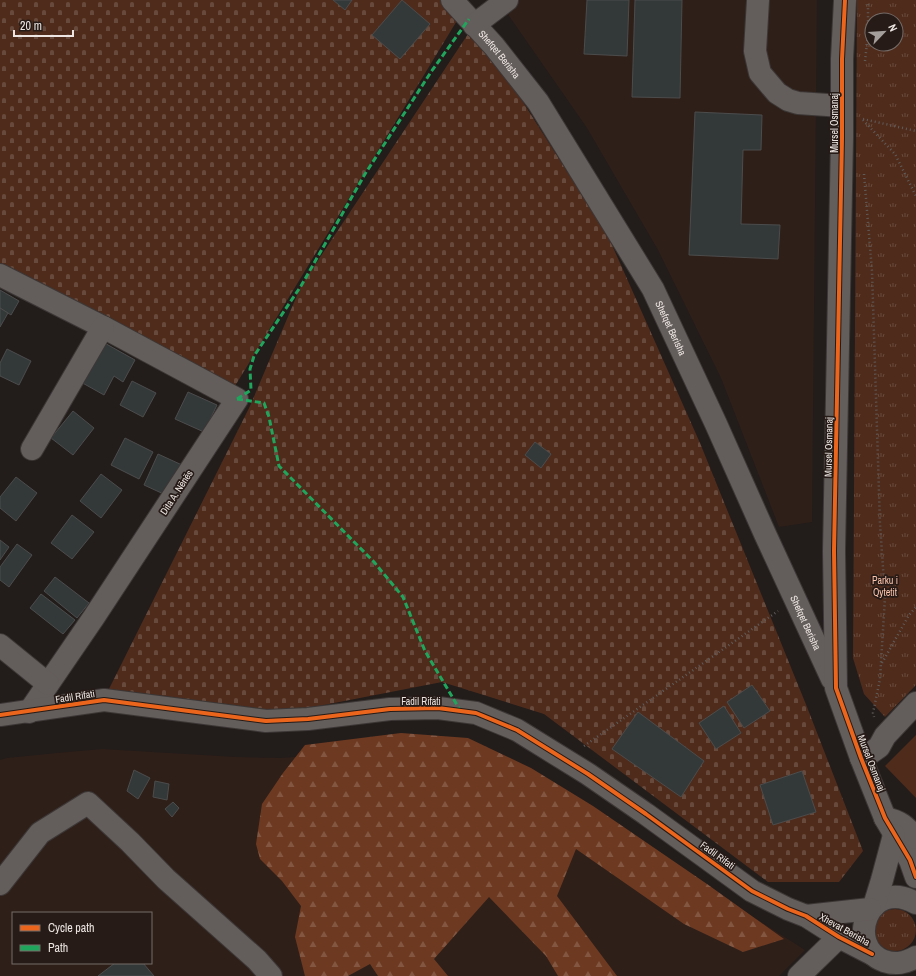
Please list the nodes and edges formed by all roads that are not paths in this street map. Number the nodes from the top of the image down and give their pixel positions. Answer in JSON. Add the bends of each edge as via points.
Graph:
{"nodes":[{"id":1,"x":452,"y":0,"type":"edge"},
{"id":2,"x":507,"y":0,"type":"edge"},
{"id":3,"x":758,"y":0,"type":"edge"},
{"id":4,"x":845,"y":0,"type":"edge"},
{"id":5,"x":474,"y":25,"type":"junction"},
{"id":6,"x":842,"y":106,"type":"junction"},
{"id":7,"x":0,"y":275,"type":"edge"},
{"id":8,"x":103,"y":327,"type":"junction"},
{"id":9,"x":32,"y":448,"type":"dead end"},
{"id":10,"x":0,"y":645,"type":"edge"},
{"id":11,"x":48,"y":684,"type":"junction"},
{"id":12,"x":836,"y":688,"type":"junction"},
{"id":13,"x":916,"y":703,"type":"edge"},
{"id":14,"x":29,"y":712,"type":"junction"},
{"id":15,"x":0,"y":715,"type":"edge"},
{"id":16,"x":861,"y":758,"type":"junction"},
{"id":17,"x":890,"y":826,"type":"junction"},
{"id":18,"x":916,"y":838,"type":"edge"},
{"id":19,"x":916,"y":877,"type":"edge"},
{"id":20,"x":0,"y":884,"type":"edge"},
{"id":21,"x":916,"y":903,"type":"edge"},
{"id":22,"x":872,"y":908,"type":"junction"},
{"id":23,"x":797,"y":913,"type":"junction"},
{"id":24,"x":839,"y":937,"type":"junction"},
{"id":25,"x":869,"y":952,"type":"junction"},
{"id":26,"x":916,"y":957,"type":"edge"},
{"id":27,"x":900,"y":970,"type":"edge"},
{"id":28,"x":271,"y":976,"type":"edge"},
{"id":29,"x":799,"y":976,"type":"edge"},
{"id":30,"x":874,"y":976,"type":"edge"}],
"edges":[{"from":1,"to":5,"type":"street","name":"Shefqet Berisha"},
{"from":2,"to":5,"type":"street"},
{"from":3,"to":6,"type":"street","via":[[755,51],[760,73],[777,93],[788,100]]},
{"from":4,"to":6,"type":"street","name":"Mursel Osmanaj"},
{"from":5,"to":12,"type":"street","name":"Shefqet Berisha","via":[[538,102],[653,289]]},
{"from":6,"to":12,"type":"street","name":"Mursel Osmanaj","via":[[834,551]]},
{"from":7,"to":8,"type":"street","name":"Dita A. Nënës"},
{"from":8,"to":9,"type":"street"},
{"from":8,"to":11,"type":"street","name":"Dita A. Nënës","via":[[237,399]]},
{"from":10,"to":11,"type":"street"},
{"from":11,"to":14,"type":"street","name":"Dita A. Nënës"},
{"from":12,"to":16,"type":"street","name":"Mursel Osmanaj"},
{"from":13,"to":16,"type":"street","via":[[885,736],[879,747]]},
{"from":14,"to":15,"type":"street","name":"Fadil Rifati"},
{"from":14,"to":23,"type":"street","name":"Fadil Rifati","via":[[104,700],[266,722],[390,709],[438,708],[476,713],[517,730],[565,759],[752,890]]},
{"from":16,"to":17,"type":"street","name":"Mursel Osmanaj"},
{"from":17,"to":18,"type":"street","via":[[897,820]]},
{"from":17,"to":19,"type":"street","name":"Mursel Osmanaj","via":[[910,860]]},
{"from":17,"to":22,"type":"street","via":[[882,880]]},
{"from":20,"to":28,"type":"street","via":[[40,833],[88,803],[257,960]]},
{"from":21,"to":22,"type":"street","via":[[908,899],[890,897],[881,900]]},
{"from":22,"to":23,"type":"street"},
{"from":22,"to":25,"type":"street","via":[[864,924],[864,940]]},
{"from":23,"to":24,"type":"street","name":"Xhevat Berisha"},
{"from":24,"to":25,"type":"street","name":"Xhevat Berisha"},
{"from":24,"to":29,"type":"street"},
{"from":25,"to":27,"type":"street","name":"Xhevat Berisha"},
{"from":25,"to":30,"type":"street","via":[[866,960]]},
{"from":26,"to":27,"type":"street","via":[[906,962]]}]}
